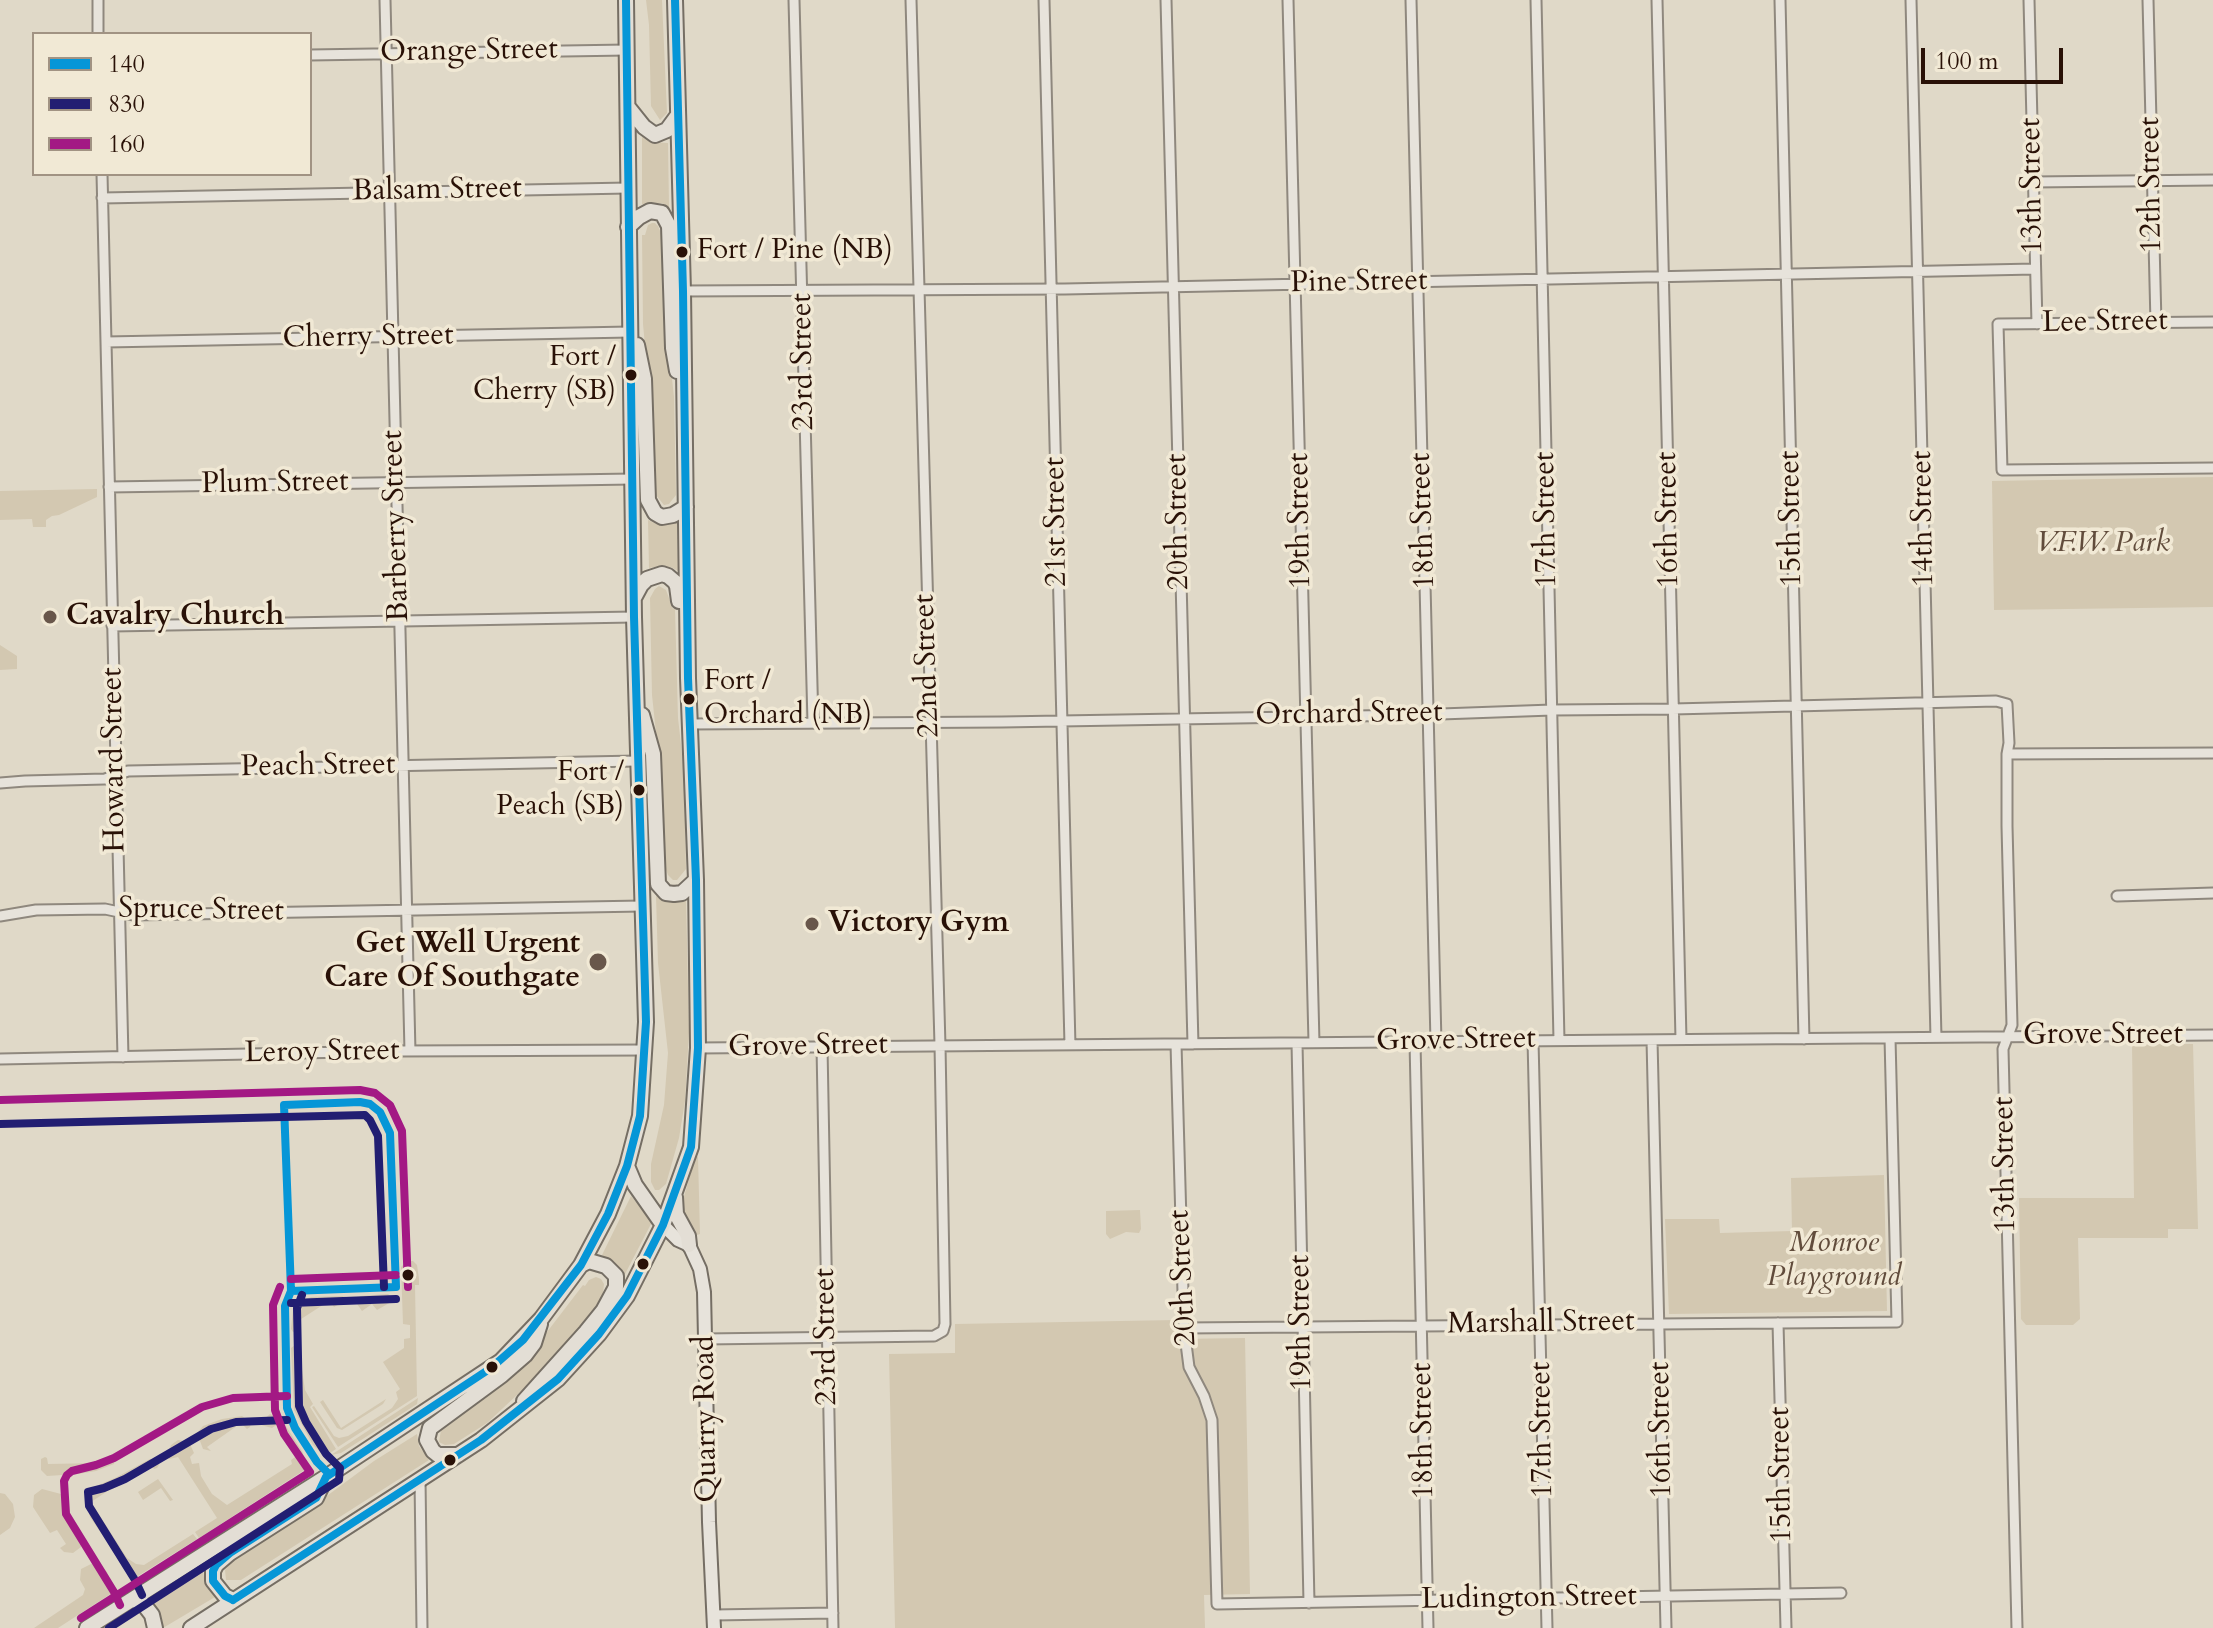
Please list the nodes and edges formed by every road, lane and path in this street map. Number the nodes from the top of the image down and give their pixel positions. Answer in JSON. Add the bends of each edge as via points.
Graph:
{"nodes":[{"id":1,"x":98,"y":0,"type":"edge"},
{"id":2,"x":385,"y":0,"type":"edge"},
{"id":3,"x":626,"y":0,"type":"edge"},
{"id":4,"x":675,"y":0,"type":"edge"},
{"id":5,"x":794,"y":0,"type":"edge"},
{"id":6,"x":911,"y":0,"type":"edge"},
{"id":7,"x":1044,"y":0,"type":"edge"},
{"id":8,"x":1166,"y":0,"type":"edge"},
{"id":9,"x":1288,"y":0,"type":"edge"},
{"id":10,"x":1411,"y":0,"type":"edge"},
{"id":11,"x":1536,"y":0,"type":"edge"},
{"id":12,"x":1657,"y":0,"type":"edge"},
{"id":13,"x":1780,"y":0,"type":"edge"},
{"id":14,"x":1911,"y":0,"type":"edge"},
{"id":15,"x":2029,"y":0,"type":"edge"},
{"id":16,"x":2148,"y":0,"type":"edge"},
{"id":17,"x":98,"y":32,"type":"edge"},
{"id":18,"x":627,"y":50,"type":"junction"},
{"id":19,"x":386,"y":54,"type":"junction"},
{"id":20,"x":312,"y":55,"type":"edge"},
{"id":21,"x":628,"y":107,"type":"junction"},
{"id":22,"x":678,"y":115,"type":"junction"},
{"id":23,"x":102,"y":176,"type":"edge"},
{"id":24,"x":2152,"y":180,"type":"junction"},
{"id":25,"x":2213,"y":180,"type":"edge"},
{"id":26,"x":2033,"y":182,"type":"junction"},
{"id":27,"x":628,"y":188,"type":"junction"},
{"id":28,"x":389,"y":192,"type":"junction"},
{"id":29,"x":102,"y":198,"type":"junction"},
{"id":30,"x":628,"y":227,"type":"junction"},
{"id":31,"x":2035,"y":269,"type":"junction"},
{"id":32,"x":1918,"y":271,"type":"junction"},
{"id":33,"x":1786,"y":274,"type":"junction"},
{"id":34,"x":1663,"y":277,"type":"junction"},
{"id":35,"x":1541,"y":278,"type":"junction"},
{"id":36,"x":1417,"y":282,"type":"junction"},
{"id":37,"x":1295,"y":285,"type":"junction"},
{"id":38,"x":1173,"y":287,"type":"junction"},
{"id":39,"x":1051,"y":289,"type":"junction"},
{"id":40,"x":919,"y":290,"type":"junction"},
{"id":41,"x":683,"y":291,"type":"junction"},
{"id":42,"x":802,"y":291,"type":"junction"},
{"id":43,"x":629,"y":309,"type":"junction"},
{"id":44,"x":2213,"y":322,"type":"edge"},
{"id":45,"x":2156,"y":323,"type":"junction"},
{"id":46,"x":2037,"y":324,"type":"junction"},
{"id":47,"x":630,"y":332,"type":"junction"},
{"id":48,"x":392,"y":337,"type":"junction"},
{"id":49,"x":106,"y":342,"type":"junction"},
{"id":50,"x":684,"y":394,"type":"junction"},
{"id":51,"x":2213,"y":468,"type":"edge"},
{"id":52,"x":633,"y":479,"type":"junction"},
{"id":53,"x":396,"y":482,"type":"junction"},
{"id":54,"x":109,"y":487,"type":"junction"},
{"id":55,"x":686,"y":507,"type":"junction"},
{"id":56,"x":634,"y":598,"type":"junction"},
{"id":57,"x":634,"y":617,"type":"junction"},
{"id":58,"x":401,"y":621,"type":"junction"},
{"id":59,"x":112,"y":626,"type":"junction"},
{"id":60,"x":636,"y":692,"type":"junction"},
{"id":61,"x":1928,"y":703,"type":"junction"},
{"id":62,"x":2007,"y":704,"type":"joint"},
{"id":63,"x":1796,"y":705,"type":"junction"},
{"id":64,"x":1673,"y":709,"type":"junction"},
{"id":65,"x":1552,"y":710,"type":"junction"},
{"id":66,"x":1429,"y":714,"type":"junction"},
{"id":67,"x":1306,"y":717,"type":"junction"},
{"id":68,"x":1184,"y":719,"type":"junction"},
{"id":69,"x":1062,"y":721,"type":"junction"},
{"id":70,"x":813,"y":723,"type":"junction"},
{"id":71,"x":930,"y":723,"type":"junction"},
{"id":72,"x":690,"y":724,"type":"junction"},
{"id":73,"x":2213,"y":753,"type":"edge"},
{"id":74,"x":2007,"y":754,"type":"junction"},
{"id":75,"x":637,"y":761,"type":"junction"},
{"id":76,"x":403,"y":766,"type":"junction"},
{"id":77,"x":693,"y":768,"type":"junction"},
{"id":78,"x":116,"y":775,"type":"junction"},
{"id":79,"x":0,"y":783,"type":"edge"},
{"id":80,"x":696,"y":880,"type":"junction"},
{"id":81,"x":2213,"y":893,"type":"edge"},
{"id":82,"x":2117,"y":896,"type":"dead end"},
{"id":83,"x":642,"y":906,"type":"junction"},
{"id":84,"x":406,"y":911,"type":"junction"},
{"id":85,"x":119,"y":912,"type":"junction"},
{"id":86,"x":0,"y":916,"type":"edge"},
{"id":87,"x":2213,"y":1035,"type":"edge"},
{"id":88,"x":1936,"y":1037,"type":"junction"},
{"id":89,"x":2007,"y":1037,"type":"junction"},
{"id":90,"x":1890,"y":1038,"type":"junction"},
{"id":91,"x":1681,"y":1039,"type":"junction"},
{"id":92,"x":1804,"y":1039,"type":"junction"},
{"id":93,"x":1533,"y":1040,"type":"junction"},
{"id":94,"x":1559,"y":1040,"type":"junction"},
{"id":95,"x":1652,"y":1040,"type":"junction"},
{"id":96,"x":1314,"y":1042,"type":"junction"},
{"id":97,"x":1415,"y":1042,"type":"junction"},
{"id":98,"x":1436,"y":1042,"type":"junction"},
{"id":99,"x":1297,"y":1043,"type":"junction"},
{"id":100,"x":1176,"y":1044,"type":"junction"},
{"id":101,"x":1193,"y":1044,"type":"junction"},
{"id":102,"x":940,"y":1045,"type":"junction"},
{"id":103,"x":1070,"y":1045,"type":"junction"},
{"id":104,"x":822,"y":1047,"type":"junction"},
{"id":105,"x":698,"y":1048,"type":"junction"},
{"id":106,"x":645,"y":1050,"type":"junction"},
{"id":107,"x":410,"y":1051,"type":"junction"},
{"id":108,"x":123,"y":1057,"type":"junction"},
{"id":109,"x":0,"y":1059,"type":"edge"},
{"id":110,"x":627,"y":1166,"type":"junction"},
{"id":111,"x":675,"y":1193,"type":"junction"},
{"id":112,"x":663,"y":1225,"type":"junction"},
{"id":113,"x":689,"y":1245,"type":"junction"},
{"id":114,"x":581,"y":1265,"type":"junction"},
{"id":115,"x":541,"y":1319,"type":"junction"},
{"id":116,"x":1659,"y":1323,"type":"junction"},
{"id":117,"x":1778,"y":1323,"type":"junction"},
{"id":118,"x":1541,"y":1324,"type":"junction"},
{"id":119,"x":1422,"y":1325,"type":"junction"},
{"id":120,"x":1302,"y":1327,"type":"junction"},
{"id":121,"x":1184,"y":1328,"type":"junction"},
{"id":122,"x":826,"y":1337,"type":"junction"},
{"id":123,"x":705,"y":1339,"type":"junction"},
{"id":124,"x":510,"y":1418,"type":"junction"},
{"id":125,"x":458,"y":1455,"type":"junction"},
{"id":126,"x":326,"y":1477,"type":"junction"},
{"id":127,"x":420,"y":1479,"type":"junction"},
{"id":128,"x":1841,"y":1593,"type":"dead end"},
{"id":129,"x":1785,"y":1594,"type":"junction"},
{"id":130,"x":1665,"y":1596,"type":"junction"},
{"id":131,"x":1547,"y":1598,"type":"junction"},
{"id":132,"x":131,"y":1600,"type":"junction"},
{"id":133,"x":233,"y":1600,"type":"junction"},
{"id":134,"x":1428,"y":1601,"type":"junction"},
{"id":135,"x":1309,"y":1603,"type":"junction"},
{"id":136,"x":1217,"y":1604,"type":"joint"},
{"id":137,"x":833,"y":1613,"type":"junction"},
{"id":138,"x":714,"y":1622,"type":"edge"},
{"id":139,"x":90,"y":1627,"type":"edge"},
{"id":140,"x":155,"y":1628,"type":"edge"},
{"id":141,"x":191,"y":1628,"type":"edge"},
{"id":142,"x":422,"y":1628,"type":"edge"},
{"id":143,"x":833,"y":1628,"type":"edge"},
{"id":144,"x":1428,"y":1628,"type":"edge"},
{"id":145,"x":1547,"y":1628,"type":"edge"},
{"id":146,"x":1666,"y":1628,"type":"edge"},
{"id":147,"x":1786,"y":1628,"type":"edge"},
{"id":148,"x":2017,"y":1628,"type":"edge"}],
"edges":[{"from":1,"to":17,"type":"street"},
{"from":2,"to":19,"type":"street","name":"Barberry Street"},
{"from":3,"to":18,"type":"main road"},
{"from":4,"to":22,"type":"main road"},
{"from":5,"to":42,"type":"street","name":"23rd Street"},
{"from":6,"to":40,"type":"street","name":"22nd Street"},
{"from":7,"to":39,"type":"street","name":"21st Street"},
{"from":8,"to":38,"type":"street","name":"20th Street"},
{"from":9,"to":37,"type":"street","name":"19th Street"},
{"from":10,"to":36,"type":"street","name":"18th Street"},
{"from":11,"to":35,"type":"street","name":"17th Street"},
{"from":12,"to":34,"type":"street","name":"16th Street"},
{"from":13,"to":33,"type":"street","name":"15th Street"},
{"from":14,"to":32,"type":"street","name":"14th Street"},
{"from":15,"to":26,"type":"street","name":"13th Street"},
{"from":16,"to":24,"type":"street","name":"12th Street"},
{"from":18,"to":19,"type":"street","name":"Orange Street"},
{"from":18,"to":21,"type":"main road"},
{"from":19,"to":20,"type":"street","name":"Orange Street"},
{"from":19,"to":28,"type":"street","name":"Barberry Street"},
{"from":21,"to":22,"type":"main road","via":[[655,135],[667,130]]},
{"from":21,"to":27,"type":"main road"},
{"from":22,"to":41,"type":"main road"},
{"from":23,"to":29,"type":"street","name":"Howard Street"},
{"from":24,"to":25,"type":"street"},
{"from":24,"to":26,"type":"street"},
{"from":24,"to":45,"type":"street","name":"12th Street"},
{"from":26,"to":31,"type":"street","name":"13th Street"},
{"from":27,"to":28,"type":"street","name":"Balsam Street"},
{"from":27,"to":30,"type":"main road"},
{"from":28,"to":29,"type":"street","name":"Balsam Street"},
{"from":28,"to":48,"type":"street","name":"Barberry Street"},
{"from":29,"to":49,"type":"street","name":"Howard Street"},
{"from":30,"to":43,"type":"main road"},
{"from":30,"to":50,"type":"main road","via":[[656,211],[669,226],[673,348]]},
{"from":31,"to":32,"type":"street","name":"Pine Street"},
{"from":31,"to":46,"type":"street","name":"13th Street"},
{"from":32,"to":33,"type":"street","name":"Pine Street"},
{"from":32,"to":61,"type":"street","name":"14th Street"},
{"from":33,"to":34,"type":"street","name":"Pine Street"},
{"from":33,"to":63,"type":"street","name":"15th Street"},
{"from":34,"to":35,"type":"street","name":"Pine Street"},
{"from":34,"to":64,"type":"street","name":"16th Street"},
{"from":35,"to":36,"type":"street","name":"Pine Street"},
{"from":35,"to":65,"type":"street","name":"17th Street"},
{"from":36,"to":37,"type":"street","name":"Pine Street"},
{"from":36,"to":66,"type":"street","name":"18th Street"},
{"from":37,"to":38,"type":"street","name":"Pine Street"},
{"from":37,"to":67,"type":"street","name":"19th Street"},
{"from":38,"to":39,"type":"street","name":"Pine Street"},
{"from":38,"to":68,"type":"street","name":"20th Street"},
{"from":39,"to":40,"type":"street","name":"Pine Street"},
{"from":39,"to":69,"type":"street","name":"21st Street"},
{"from":40,"to":42,"type":"street","name":"Pine Street"},
{"from":40,"to":71,"type":"street","name":"22nd Street"},
{"from":41,"to":42,"type":"street","name":"Pine Street"},
{"from":41,"to":50,"type":"main road"},
{"from":42,"to":70,"type":"street","name":"23rd Street"},
{"from":43,"to":47,"type":"main road"},
{"from":43,"to":55,"type":"main road","via":[[644,379],[648,500],[662,517]]},
{"from":44,"to":45,"type":"street","name":"Lee Street"},
{"from":45,"to":46,"type":"street","name":"Lee Street"},
{"from":46,"to":51,"type":"street","name":"Lee Street","via":[[1998,324],[2002,470]]},
{"from":47,"to":48,"type":"street","name":"Cherry Street"},
{"from":47,"to":52,"type":"main road"},
{"from":48,"to":49,"type":"street","name":"Cherry Street"},
{"from":48,"to":53,"type":"street","name":"Barberry Street"},
{"from":49,"to":54,"type":"street","name":"Howard Street"},
{"from":50,"to":55,"type":"main road"},
{"from":52,"to":53,"type":"street","name":"Plum Street"},
{"from":52,"to":56,"type":"main road"},
{"from":53,"to":54,"type":"street","name":"Plum Street"},
{"from":53,"to":58,"type":"street","name":"Barberry Street"},
{"from":54,"to":59,"type":"street","name":"Howard Street"},
{"from":55,"to":72,"type":"main road"},
{"from":56,"to":57,"type":"main road"},
{"from":56,"to":77,"type":"main road","via":[[651,576],[668,576],[677,586],[683,731]]},
{"from":57,"to":58,"type":"street"},
{"from":57,"to":60,"type":"main road"},
{"from":58,"to":59,"type":"street"},
{"from":58,"to":76,"type":"street","name":"Barberry Street"},
{"from":59,"to":78,"type":"street","name":"Howard Street"},
{"from":60,"to":75,"type":"main road"},
{"from":60,"to":80,"type":"main road","via":[[653,754],[658,884],[674,894]]},
{"from":61,"to":62,"type":"street","name":"Orchard Street"},
{"from":61,"to":63,"type":"street","name":"Orchard Street"},
{"from":61,"to":88,"type":"street","name":"14th Street"},
{"from":62,"to":74,"type":"street","name":"13th Street"},
{"from":63,"to":64,"type":"street","name":"Orchard Street"},
{"from":63,"to":92,"type":"street","name":"15th Street"},
{"from":64,"to":65,"type":"street","name":"Orchard Street"},
{"from":64,"to":91,"type":"street","name":"16th Street"},
{"from":65,"to":66,"type":"street","name":"Orchard Street"},
{"from":65,"to":94,"type":"street","name":"17th Street"},
{"from":66,"to":67,"type":"street","name":"Orchard Street"},
{"from":66,"to":98,"type":"street","name":"18th Street"},
{"from":67,"to":68,"type":"street","name":"Orchard Street"},
{"from":67,"to":96,"type":"street","name":"19th Street"},
{"from":68,"to":69,"type":"street","name":"Orchard Street"},
{"from":68,"to":101,"type":"street","name":"20th Street"},
{"from":69,"to":71,"type":"street","name":"Orchard Street"},
{"from":69,"to":103,"type":"street","name":"21st Street"},
{"from":70,"to":71,"type":"street","name":"Orchard Street"},
{"from":70,"to":72,"type":"street","name":"Orchard Street"},
{"from":71,"to":102,"type":"street","name":"22nd Street"},
{"from":72,"to":77,"type":"main road"},
{"from":73,"to":74,"type":"street"},
{"from":74,"to":89,"type":"street","name":"13th Street","via":[[2012,1025]]},
{"from":75,"to":76,"type":"street","name":"Peach Street"},
{"from":75,"to":83,"type":"main road"},
{"from":76,"to":78,"type":"street","name":"Peach Street"},
{"from":76,"to":84,"type":"street","name":"Barberry Street"},
{"from":77,"to":80,"type":"main road"},
{"from":78,"to":79,"type":"street","name":"Peach Street"},
{"from":78,"to":85,"type":"street","name":"Howard Street"},
{"from":80,"to":105,"type":"main road"},
{"from":81,"to":82,"type":"street"},
{"from":83,"to":84,"type":"street","name":"Spruce Street"},
{"from":83,"to":106,"type":"main road"},
{"from":84,"to":85,"type":"street","name":"Spruce Street"},
{"from":84,"to":107,"type":"street","name":"Barberry Street"},
{"from":85,"to":86,"type":"street","name":"Spruce Street","via":[[36,910]]},
{"from":85,"to":108,"type":"street","name":"Howard Street"},
{"from":87,"to":89,"type":"street","name":"Grove Street"},
{"from":88,"to":89,"type":"street","name":"Grove Street"},
{"from":88,"to":90,"type":"street","name":"Grove Street"},
{"from":89,"to":148,"type":"street","name":"13th Street","via":[[2003,1049]]},
{"from":90,"to":92,"type":"street","name":"Grove Street"},
{"from":90,"to":117,"type":"street","name":"Marshall Street","via":[[1897,1322]]},
{"from":91,"to":92,"type":"street","name":"Grove Street"},
{"from":91,"to":95,"type":"street","name":"Grove Street"},
{"from":93,"to":94,"type":"street","name":"Grove Street"},
{"from":93,"to":98,"type":"street","name":"Grove Street"},
{"from":93,"to":118,"type":"street","name":"17th Street"},
{"from":94,"to":95,"type":"street","name":"Grove Street"},
{"from":95,"to":116,"type":"street","name":"16th Street"},
{"from":96,"to":97,"type":"street","name":"Grove Street"},
{"from":96,"to":99,"type":"street","name":"Grove Street"},
{"from":97,"to":98,"type":"street","name":"Grove Street"},
{"from":97,"to":119,"type":"street","name":"18th Street"},
{"from":99,"to":101,"type":"street","name":"Grove Street"},
{"from":99,"to":120,"type":"street","name":"19th Street"},
{"from":100,"to":101,"type":"street","name":"Grove Street"},
{"from":100,"to":103,"type":"street","name":"Grove Street"},
{"from":100,"to":121,"type":"street","name":"20th Street"},
{"from":102,"to":103,"type":"street","name":"Grove Street"},
{"from":102,"to":104,"type":"street","name":"Grove Street"},
{"from":102,"to":122,"type":"street","name":"22nd Street","via":[[943,1331],[934,1336]]},
{"from":104,"to":105,"type":"street","name":"Grove Street"},
{"from":104,"to":122,"type":"street","name":"23rd Street"},
{"from":105,"to":111,"type":"main road","via":[[691,1147]]},
{"from":106,"to":107,"type":"street","name":"Leroy Street"},
{"from":106,"to":110,"type":"main road","via":[[640,1116]]},
{"from":107,"to":108,"type":"street","name":"Leroy Street"},
{"from":108,"to":109,"type":"street","name":"Leroy Street"},
{"from":110,"to":112,"type":"main road"},
{"from":110,"to":114,"type":"main road"},
{"from":111,"to":112,"type":"main road"},
{"from":111,"to":113,"type":"main road","via":[[676,1214]]},
{"from":112,"to":113,"type":"street"},
{"from":112,"to":124,"type":"main road","via":[[627,1296],[599,1334],[558,1379]]},
{"from":113,"to":123,"type":"street","name":"Quarry Road","via":[[704,1292]]},
{"from":114,"to":115,"type":"main road"},
{"from":114,"to":124,"type":"main road","via":[[589,1261],[612,1270],[617,1282],[613,1294]]},
{"from":115,"to":125,"type":"main road","via":[[525,1355],[430,1428],[427,1440],[433,1451]]},
{"from":115,"to":126,"type":"main road","via":[[501,1361]]},
{"from":116,"to":117,"type":"street","name":"Marshall Street"},
{"from":116,"to":118,"type":"street","name":"Marshall Street"},
{"from":116,"to":130,"type":"street","name":"16th Street"},
{"from":117,"to":129,"type":"street","name":"15th Street"},
{"from":118,"to":119,"type":"street","name":"Marshall Street"},
{"from":118,"to":131,"type":"street","name":"17th Street"},
{"from":119,"to":120,"type":"street","name":"Marshall Street"},
{"from":119,"to":134,"type":"street","name":"18th Street"},
{"from":120,"to":121,"type":"street","name":"Marshall Street"},
{"from":120,"to":135,"type":"street","name":"19th Street"},
{"from":121,"to":136,"type":"street","name":"20th Street","via":[[1189,1367],[1212,1420]]},
{"from":122,"to":123,"type":"street"},
{"from":122,"to":137,"type":"street","name":"23rd Street"},
{"from":123,"to":138,"type":"street","name":"Quarry Road"},
{"from":124,"to":125,"type":"main road"},
{"from":125,"to":127,"type":"main road"},
{"from":126,"to":132,"type":"main road"},
{"from":126,"to":133,"type":"main road","via":[[316,1498],[216,1565],[213,1581]]},
{"from":127,"to":133,"type":"main road"},
{"from":127,"to":142,"type":"street"},
{"from":128,"to":129,"type":"street","name":"Ludington Street"},
{"from":129,"to":130,"type":"street","name":"Ludington Street"},
{"from":129,"to":147,"type":"street","name":"15th Street"},
{"from":130,"to":131,"type":"street","name":"Ludington Street"},
{"from":130,"to":146,"type":"street","name":"16th Street"},
{"from":131,"to":134,"type":"street","name":"Ludington Street"},
{"from":131,"to":145,"type":"street","name":"17th Street"},
{"from":132,"to":139,"type":"main road"},
{"from":132,"to":140,"type":"main road","via":[[145,1606]]},
{"from":133,"to":141,"type":"main road"},
{"from":134,"to":135,"type":"street","name":"Ludington Street"},
{"from":134,"to":144,"type":"street","name":"18th Street"},
{"from":135,"to":136,"type":"street","name":"Ludington Street"},
{"from":137,"to":138,"type":"street"},
{"from":137,"to":143,"type":"street","name":"23rd Street"}]}
